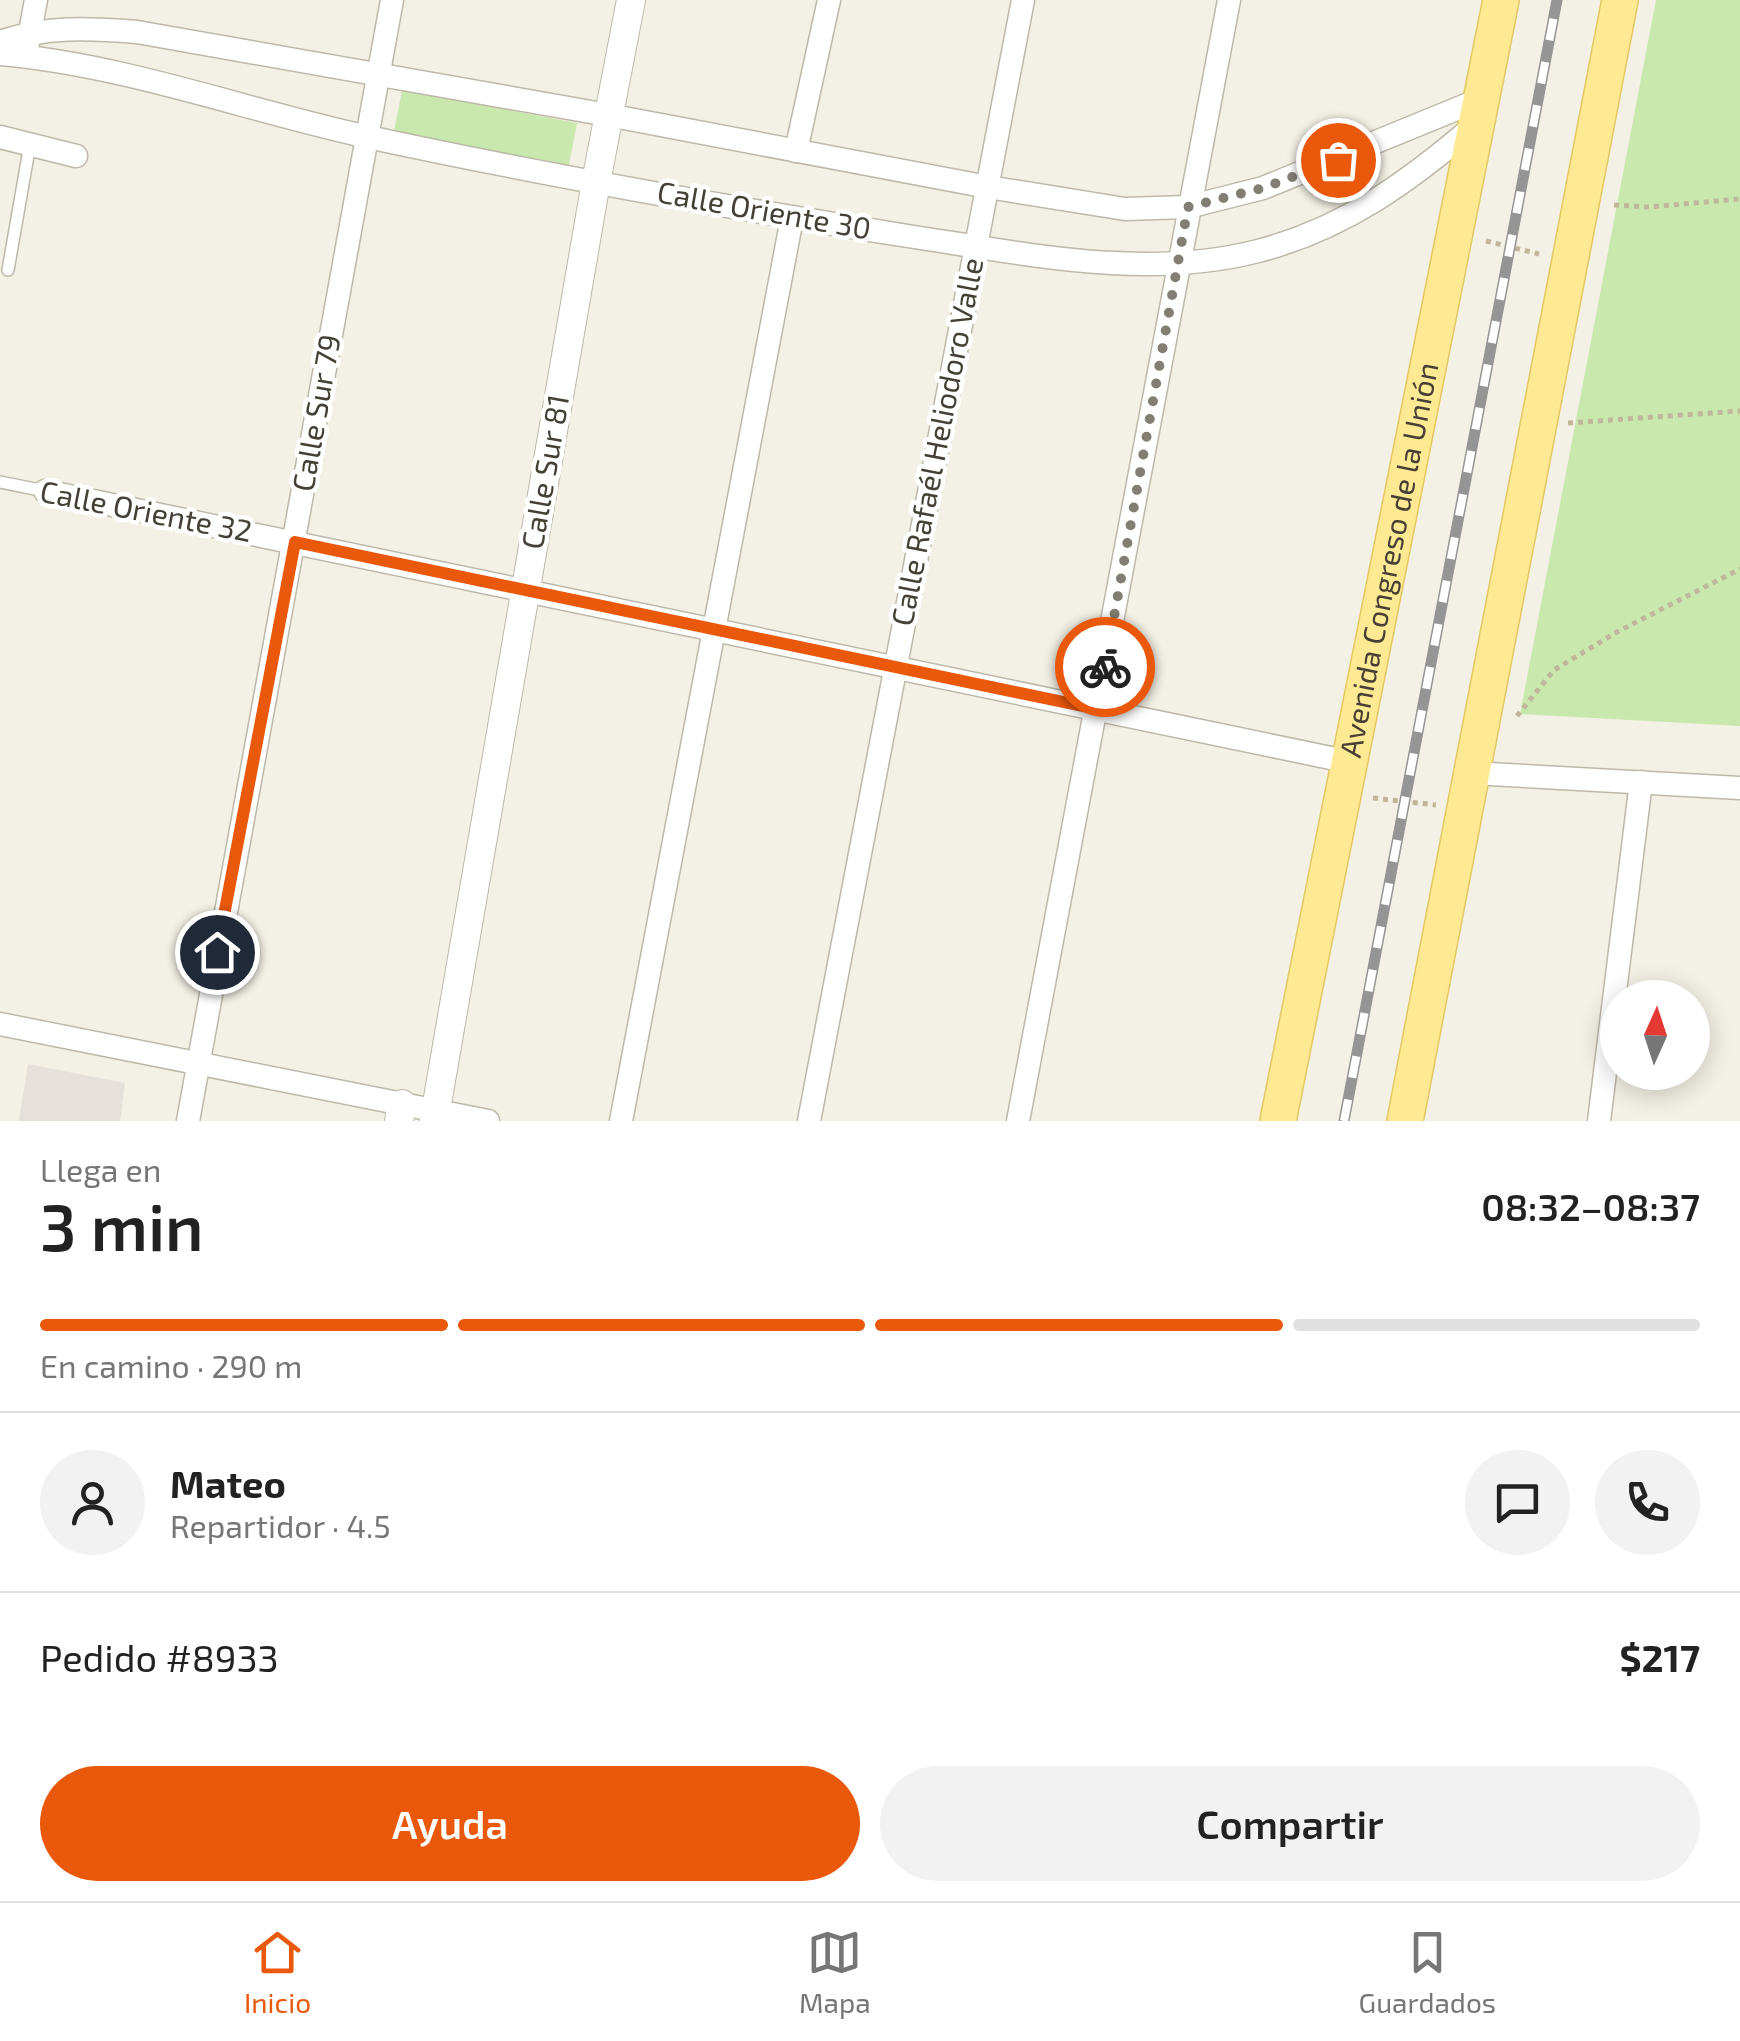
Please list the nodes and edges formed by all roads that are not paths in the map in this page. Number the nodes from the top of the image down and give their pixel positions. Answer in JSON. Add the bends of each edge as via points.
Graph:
{"nodes":[{"id":1,"x":36,"y":0,"type":"edge"},
{"id":2,"x":392,"y":0,"type":"edge"},
{"id":3,"x":631,"y":0,"type":"edge"},
{"id":4,"x":829,"y":0,"type":"edge"},
{"id":5,"x":1024,"y":0,"type":"edge"},
{"id":6,"x":1230,"y":0,"type":"edge"},
{"id":7,"x":1500,"y":0,"type":"edge"},
{"id":8,"x":1620,"y":0,"type":"edge"},
{"id":9,"x":30,"y":32,"type":"junction"},
{"id":10,"x":0,"y":42,"type":"edge"},
{"id":11,"x":0,"y":54,"type":"edge"},
{"id":12,"x":26,"y":56,"type":"junction"},
{"id":13,"x":378,"y":76,"type":"junction"},
{"id":14,"x":1478,"y":112,"type":"junction"},
{"id":15,"x":608,"y":115,"type":"junction"},
{"id":16,"x":365,"y":136,"type":"junction"},
{"id":17,"x":0,"y":137,"type":"edge"},
{"id":18,"x":30,"y":144,"type":"junction"},
{"id":19,"x":796,"y":151,"type":"junction"},
{"id":20,"x":76,"y":156,"type":"dead end"},
{"id":21,"x":596,"y":182,"type":"junction"},
{"id":22,"x":988,"y":187,"type":"junction"},
{"id":23,"x":1188,"y":207,"type":"junction"},
{"id":24,"x":792,"y":218,"type":"junction"},
{"id":25,"x":976,"y":246,"type":"junction"},
{"id":26,"x":1178,"y":265,"type":"junction"},
{"id":27,"x":8,"y":270,"type":"dead end"},
{"id":28,"x":0,"y":482,"type":"edge"},
{"id":29,"x":45,"y":491,"type":"joint"},
{"id":30,"x":295,"y":542,"type":"junction"},
{"id":31,"x":526,"y":590,"type":"junction"},
{"id":32,"x":714,"y":629,"type":"junction"},
{"id":33,"x":894,"y":667,"type":"junction"},
{"id":34,"x":1097,"y":709,"type":"junction"},
{"id":35,"x":1471,"y":772,"type":"junction"},
{"id":36,"x":1346,"y":779,"type":"junction"},
{"id":37,"x":1641,"y":782,"type":"junction"},
{"id":38,"x":1740,"y":788,"type":"edge"},
{"id":39,"x":0,"y":1024,"type":"edge"},
{"id":40,"x":196,"y":1063,"type":"junction"},
{"id":41,"x":400,"y":1112,"type":"edge"},
{"id":42,"x":434,"y":1116,"type":"edge"},
{"id":43,"x":188,"y":1121,"type":"edge"},
{"id":44,"x":488,"y":1121,"type":"edge"},
{"id":45,"x":621,"y":1121,"type":"edge"},
{"id":46,"x":810,"y":1121,"type":"edge"},
{"id":47,"x":1018,"y":1121,"type":"edge"},
{"id":48,"x":1278,"y":1121,"type":"edge"},
{"id":49,"x":1405,"y":1121,"type":"edge"},
{"id":50,"x":1599,"y":1121,"type":"edge"}],
"edges":[{"from":1,"to":9,"type":"street"},
{"from":2,"to":13,"type":"street","name":"Calle Sur 79"},
{"from":3,"to":15,"type":"street","name":"Calle Sur 81"},
{"from":4,"to":19,"type":"street"},
{"from":5,"to":22,"type":"street","name":"Calle Rafaél Heliodoro Valle"},
{"from":6,"to":23,"type":"street"},
{"from":7,"to":14,"type":"main road","name":"Avenida Congreso de la Unión"},
{"from":8,"to":35,"type":"main road"},
{"from":9,"to":10,"type":"street"},
{"from":9,"to":12,"type":"street"},
{"from":9,"to":13,"type":"street","via":[[137,32]]},
{"from":11,"to":12,"type":"street","name":"Calle Oriente 30"},
{"from":12,"to":16,"type":"street","name":"Calle Oriente 30","via":[[100,68]]},
{"from":13,"to":15,"type":"street"},
{"from":13,"to":16,"type":"street","name":"Calle Sur 79"},
{"from":14,"to":23,"type":"street","via":[[1263,188]]},
{"from":14,"to":26,"type":"street","name":"Calle Oriente 30","via":[[1419,174],[1374,203],[1257,252]]},
{"from":14,"to":36,"type":"main road","name":"Avenida Congreso de la Unión"},
{"from":15,"to":19,"type":"street"},
{"from":15,"to":21,"type":"street","name":"Calle Sur 81"},
{"from":16,"to":21,"type":"street","name":"Calle Oriente 30"},
{"from":16,"to":30,"type":"street","name":"Calle Sur 79"},
{"from":17,"to":18,"type":"street"},
{"from":18,"to":20,"type":"street"},
{"from":18,"to":27,"type":"lane"},
{"from":19,"to":22,"type":"street"},
{"from":21,"to":24,"type":"street","name":"Calle Oriente 30"},
{"from":21,"to":31,"type":"street","name":"Calle Sur 81"},
{"from":22,"to":23,"type":"street","via":[[1094,206]]},
{"from":22,"to":25,"type":"street","name":"Calle Rafaél Heliodoro Valle"},
{"from":23,"to":26,"type":"street"},
{"from":24,"to":25,"type":"street","name":"Calle Oriente 30"},
{"from":24,"to":32,"type":"street"},
{"from":25,"to":26,"type":"street","name":"Calle Oriente 30"},
{"from":25,"to":33,"type":"street","name":"Calle Rafaél Heliodoro Valle"},
{"from":26,"to":34,"type":"street"},
{"from":28,"to":29,"type":"lane","name":"Calle Oriente 32"},
{"from":29,"to":30,"type":"street","name":"Calle Oriente 32"},
{"from":30,"to":31,"type":"street","name":"Calle Oriente 32"},
{"from":30,"to":40,"type":"street","name":"Calle Sur 79"},
{"from":31,"to":32,"type":"street","name":"Calle Oriente 32"},
{"from":31,"to":42,"type":"street","name":"Calle Sur 81"},
{"from":32,"to":33,"type":"street","name":"Calle Oriente 32"},
{"from":32,"to":45,"type":"street"},
{"from":33,"to":34,"type":"street","name":"Calle Oriente 32"},
{"from":33,"to":46,"type":"street","name":"Calle Rafaél Heliodoro Valle"},
{"from":34,"to":36,"type":"street","name":"Calle Oriente 32"},
{"from":34,"to":47,"type":"street"},
{"from":35,"to":37,"type":"street"},
{"from":35,"to":49,"type":"main road"},
{"from":36,"to":48,"type":"main road","name":"Avenida Congreso de la Unión"},
{"from":37,"to":38,"type":"street"},
{"from":37,"to":50,"type":"street"},
{"from":39,"to":40,"type":"street"},
{"from":40,"to":41,"type":"street"},
{"from":40,"to":43,"type":"street","name":"Calle Sur 79"},
{"from":41,"to":42,"type":"street"},
{"from":42,"to":44,"type":"street"}]}
